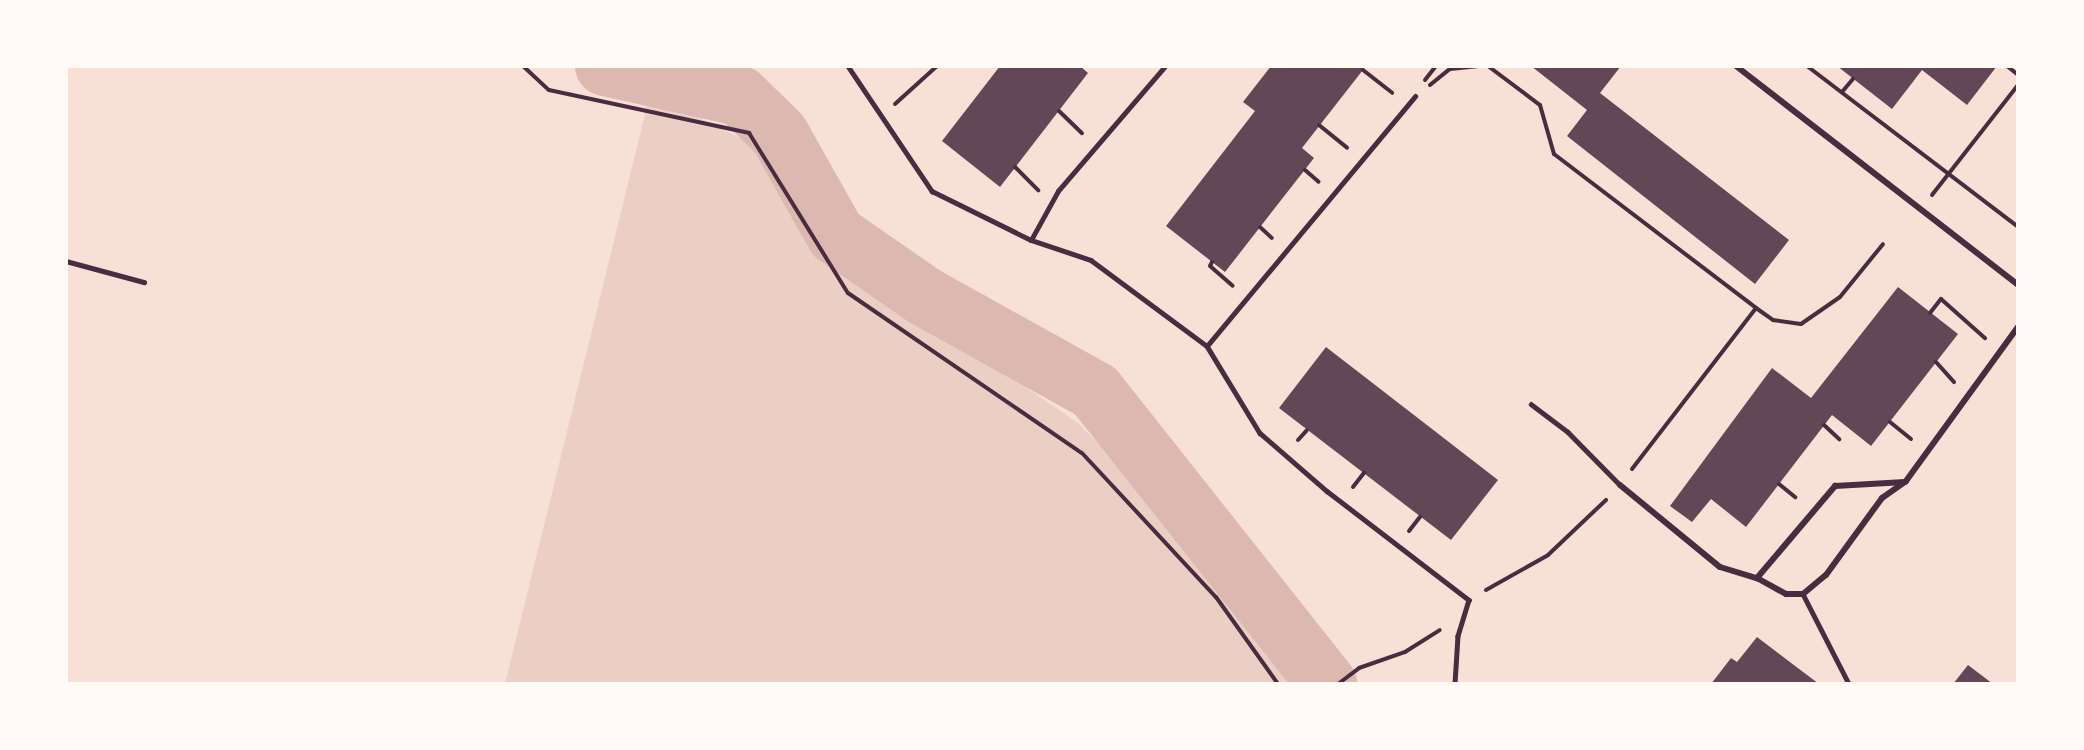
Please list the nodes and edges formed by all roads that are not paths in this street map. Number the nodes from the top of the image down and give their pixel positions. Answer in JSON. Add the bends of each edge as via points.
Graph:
{"nodes":[{"id":1,"x":848,"y":66,"type":"edge"},
{"id":2,"x":1165,"y":66,"type":"edge"},
{"id":3,"x":1736,"y":66,"type":"edge"},
{"id":4,"x":1415,"y":96,"type":"road end"},
{"id":5,"x":1031,"y":240,"type":"junction"},
{"id":6,"x":66,"y":261,"type":"edge"},
{"id":7,"x":144,"y":282,"type":"dead end"},
{"id":8,"x":2018,"y":285,"type":"edge"},
{"id":9,"x":2018,"y":327,"type":"edge"},
{"id":10,"x":1207,"y":346,"type":"junction"},
{"id":11,"x":1531,"y":404,"type":"dead end"},
{"id":12,"x":1906,"y":482,"type":"junction"},
{"id":13,"x":1620,"y":485,"type":"joint"},
{"id":14,"x":1757,"y":578,"type":"junction"},
{"id":15,"x":1803,"y":594,"type":"junction"},
{"id":16,"x":1455,"y":684,"type":"edge"},
{"id":17,"x":1849,"y":684,"type":"edge"}],
"edges":[{"from":1,"to":5,"type":"lane","via":[[932,191]]},
{"from":2,"to":5,"type":"lane","via":[[1051,203]]},
{"from":3,"to":8,"type":"street"},
{"from":4,"to":10,"type":"lane"},
{"from":5,"to":10,"type":"lane","via":[[1091,260]]},
{"from":6,"to":7,"type":"lane"},
{"from":9,"to":12,"type":"street"},
{"from":10,"to":16,"type":"lane","via":[[1260,433],[1327,491],[1469,600],[1458,636]]},
{"from":11,"to":13,"type":"lane","via":[[1568,432]]},
{"from":12,"to":14,"type":"street","via":[[1835,486]]},
{"from":12,"to":15,"type":"street","via":[[1882,498],[1826,575]]},
{"from":13,"to":14,"type":"street","via":[[1720,567]]},
{"from":14,"to":15,"type":"street","via":[[1786,594]]},
{"from":15,"to":17,"type":"lane"}]}
